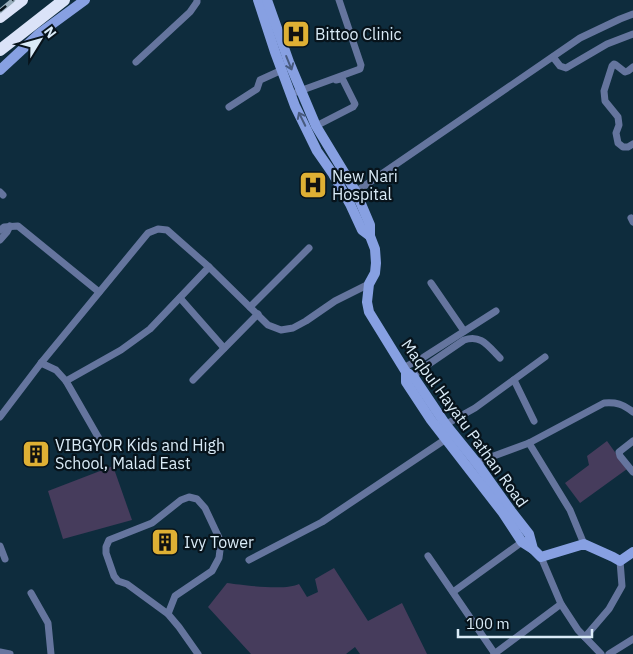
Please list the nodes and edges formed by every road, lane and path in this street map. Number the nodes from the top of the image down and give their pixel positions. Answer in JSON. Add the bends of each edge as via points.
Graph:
{"nodes":[{"id":1,"x":22,"y":0,"type":"edge"},
{"id":2,"x":64,"y":0,"type":"edge"},
{"id":3,"x":85,"y":0,"type":"edge"},
{"id":4,"x":197,"y":0,"type":"edge"},
{"id":5,"x":258,"y":0,"type":"edge"},
{"id":6,"x":267,"y":0,"type":"edge"},
{"id":7,"x":339,"y":0,"type":"edge"},
{"id":8,"x":633,"y":14,"type":"edge"},
{"id":9,"x":0,"y":18,"type":"edge"},
{"id":10,"x":633,"y":34,"type":"edge"},
{"id":11,"x":275,"y":36,"type":"junction"},
{"id":12,"x":0,"y":50,"type":"edge"},
{"id":13,"x":553,"y":57,"type":"junction"},
{"id":14,"x":136,"y":62,"type":"dead end"},
{"id":15,"x":633,"y":67,"type":"edge"},
{"id":16,"x":0,"y":70,"type":"edge"},
{"id":17,"x":282,"y":70,"type":"junction"},
{"id":18,"x":296,"y":94,"type":"junction"},
{"id":19,"x":229,"y":107,"type":"dead end"},
{"id":20,"x":316,"y":133,"type":"junction"},
{"id":21,"x":633,"y":144,"type":"edge"},
{"id":22,"x":351,"y":195,"type":"junction"},
{"id":23,"x":1,"y":235,"type":"edge"},
{"id":24,"x":309,"y":248,"type":"dead end"},
{"id":25,"x":209,"y":267,"type":"junction"},
{"id":26,"x":431,"y":283,"type":"dead end"},
{"id":27,"x":369,"y":284,"type":"junction"},
{"id":28,"x":99,"y":292,"type":"junction"},
{"id":29,"x":180,"y":298,"type":"junction"},
{"id":30,"x":250,"y":307,"type":"junction"},
{"id":31,"x":496,"y":311,"type":"dead end"},
{"id":32,"x":258,"y":314,"type":"junction"},
{"id":33,"x":464,"y":332,"type":"junction"},
{"id":34,"x":224,"y":348,"type":"junction"},
{"id":35,"x":546,"y":357,"type":"dead end"},
{"id":36,"x":500,"y":358,"type":"dead end"},
{"id":37,"x":41,"y":363,"type":"junction"},
{"id":38,"x":407,"y":372,"type":"junction"},
{"id":39,"x":193,"y":380,"type":"dead end"},
{"id":40,"x":514,"y":380,"type":"junction"},
{"id":41,"x":66,"y":381,"type":"junction"},
{"id":42,"x":633,"y":412,"type":"edge"},
{"id":43,"x":0,"y":417,"type":"edge"},
{"id":44,"x":534,"y":421,"type":"dead end"},
{"id":45,"x":444,"y":431,"type":"junction"},
{"id":46,"x":633,"y":441,"type":"edge"},
{"id":47,"x":101,"y":442,"type":"dead end"},
{"id":48,"x":529,"y":443,"type":"junction"},
{"id":49,"x":471,"y":464,"type":"junction"},
{"id":50,"x":633,"y":472,"type":"edge"},
{"id":51,"x":522,"y":542,"type":"junction"},
{"id":52,"x":584,"y":544,"type":"junction"},
{"id":53,"x":0,"y":546,"type":"edge"},
{"id":54,"x":533,"y":549,"type":"junction"},
{"id":55,"x":633,"y":552,"type":"edge"},
{"id":56,"x":428,"y":556,"type":"dead end"},
{"id":57,"x":541,"y":558,"type":"junction"},
{"id":58,"x":5,"y":559,"type":"dead end"},
{"id":59,"x":249,"y":560,"type":"dead end"},
{"id":60,"x":620,"y":561,"type":"junction"},
{"id":61,"x":453,"y":592,"type":"junction"},
{"id":62,"x":31,"y":593,"type":"dead end"},
{"id":63,"x":561,"y":604,"type":"junction"},
{"id":64,"x":168,"y":614,"type":"junction"},
{"id":65,"x":585,"y":638,"type":"junction"},
{"id":66,"x":633,"y":639,"type":"edge"},
{"id":67,"x":0,"y":652,"type":"edge"},
{"id":68,"x":10,"y":654,"type":"edge"},
{"id":69,"x":51,"y":654,"type":"edge"},
{"id":70,"x":198,"y":654,"type":"edge"},
{"id":71,"x":495,"y":654,"type":"edge"},
{"id":72,"x":601,"y":654,"type":"edge"},
{"id":73,"x":610,"y":654,"type":"edge"}],
"edges":[{"from":1,"to":9,"type":"highway"},
{"from":2,"to":12,"type":"highway"},
{"from":3,"to":16,"type":"street","via":[[40,33]]},
{"from":4,"to":14,"type":"street","via":[[190,12]]},
{"from":5,"to":11,"type":"street"},
{"from":6,"to":11,"type":"street","name":"Maqbul Hayatu Pathan Road"},
{"from":7,"to":18,"type":"street","via":[[360,69]]},
{"from":8,"to":13,"type":"street","via":[[580,38]]},
{"from":10,"to":13,"type":"street","via":[[607,44],[566,68]]},
{"from":11,"to":17,"type":"street"},
{"from":11,"to":18,"type":"street","name":"Maqbul Hayatu Pathan Road","one_way":true},
{"from":13,"to":22,"type":"street"},
{"from":15,"to":21,"type":"street","via":[[625,72],[614,64],[604,92],[605,101],[618,117],[618,143],[623,147]]},
{"from":17,"to":18,"type":"street"},
{"from":17,"to":19,"type":"street","via":[[260,80],[257,89]]},
{"from":18,"to":20,"type":"street","name":"Maqbul Hayatu Pathan Road"},
{"from":18,"to":20,"type":"street","via":[[343,80],[355,104]]},
{"from":20,"to":22,"type":"street","name":"Maqbul Hayatu Pathan Road"},
{"from":22,"to":27,"type":"street","name":"Maqbul Hayatu Pathan Road","via":[[370,226],[375,249],[375,273]]},
{"from":23,"to":28,"type":"street","via":[[4,227],[18,226]]},
{"from":24,"to":30,"type":"street"},
{"from":25,"to":28,"type":"street","via":[[167,230],[158,229],[148,233]]},
{"from":25,"to":29,"type":"street"},
{"from":25,"to":30,"type":"street"},
{"from":26,"to":33,"type":"street"},
{"from":27,"to":32,"type":"street","via":[[293,328],[281,330],[268,325]]},
{"from":27,"to":38,"type":"street","name":"Maqbul Hayatu Pathan Road","via":[[369,312]]},
{"from":28,"to":37,"type":"street"},
{"from":29,"to":34,"type":"street"},
{"from":29,"to":41,"type":"street","via":[[150,329],[121,350]]},
{"from":30,"to":32,"type":"street"},
{"from":31,"to":33,"type":"street"},
{"from":32,"to":34,"type":"street"},
{"from":33,"to":38,"type":"street","via":[[424,357]]},
{"from":34,"to":39,"type":"street"},
{"from":35,"to":40,"type":"street"},
{"from":36,"to":38,"type":"street","via":[[483,341],[471,338],[422,368]]},
{"from":37,"to":41,"type":"street","via":[[56,370]]},
{"from":37,"to":43,"type":"street"},
{"from":38,"to":45,"type":"street","name":"Maqbul Hayatu Pathan Road"},
{"from":40,"to":44,"type":"street"},
{"from":40,"to":45,"type":"street"},
{"from":41,"to":47,"type":"street"},
{"from":42,"to":48,"type":"street","via":[[615,402],[604,403]]},
{"from":45,"to":49,"type":"street","name":"Maqbul Hayatu Pathan Road"},
{"from":45,"to":59,"type":"street","via":[[322,522]]},
{"from":46,"to":50,"type":"street","via":[[619,452]]},
{"from":48,"to":49,"type":"street"},
{"from":48,"to":52,"type":"street","via":[[570,510]]},
{"from":49,"to":51,"type":"street"},
{"from":49,"to":54,"type":"street","name":"Maqbul Hayatu Pathan Road","via":[[529,534]]},
{"from":51,"to":54,"type":"street"},
{"from":51,"to":61,"type":"street"},
{"from":52,"to":57,"type":"street"},
{"from":52,"to":60,"type":"street"},
{"from":53,"to":58,"type":"street"},
{"from":54,"to":57,"type":"street","name":"Maqbul Hayatu Pathan Road"},
{"from":55,"to":60,"type":"street"},
{"from":56,"to":61,"type":"street"},
{"from":57,"to":63,"type":"street"},
{"from":60,"to":65,"type":"street","via":[[622,586],[609,609]]},
{"from":61,"to":71,"type":"street"},
{"from":62,"to":69,"type":"street","via":[[48,623]]},
{"from":63,"to":65,"type":"street"},
{"from":63,"to":71,"type":"street"},
{"from":64,"to":64,"type":"street","via":[[118,581],[106,546],[109,540],[152,523],[189,497],[197,499],[205,508],[221,542],[219,558],[212,571],[175,596]]},
{"from":64,"to":70,"type":"street"},
{"from":65,"to":72,"type":"street"},
{"from":66,"to":73,"type":"street"},
{"from":67,"to":68,"type":"street"}]}
